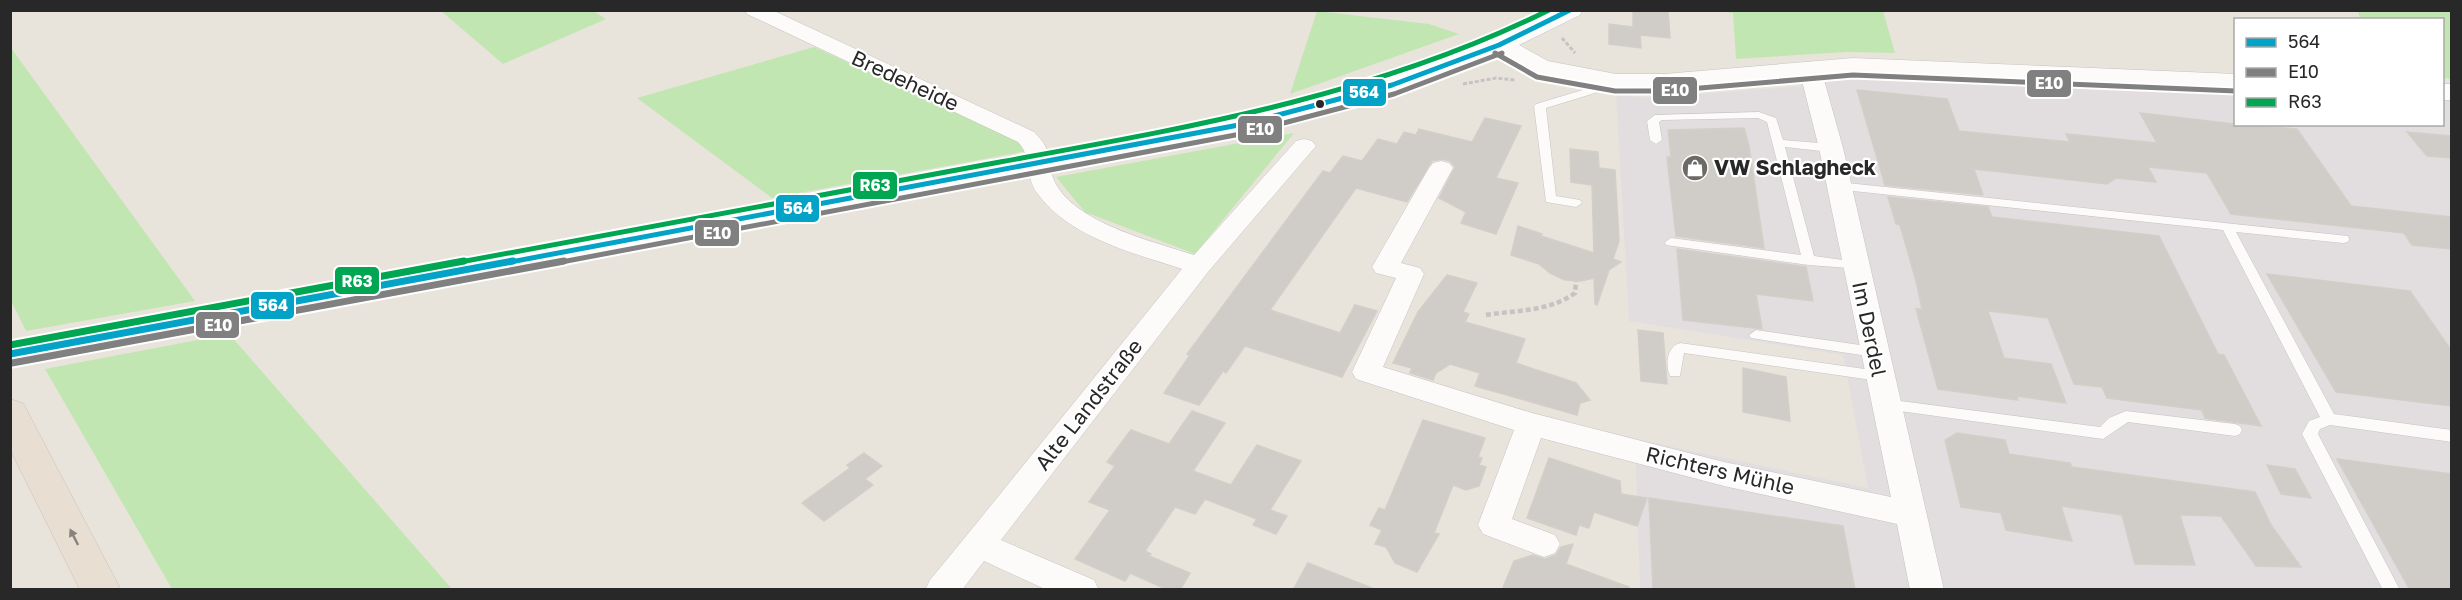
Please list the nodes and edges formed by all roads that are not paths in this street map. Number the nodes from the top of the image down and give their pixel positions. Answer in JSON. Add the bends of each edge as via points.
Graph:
{"nodes":[{"id":1,"x":754,"y":10,"type":"edge"},
{"id":2,"x":1571,"y":10,"type":"edge"},
{"id":3,"x":1500,"y":45,"type":"junction"},
{"id":4,"x":1810,"y":69,"type":"junction"},
{"id":5,"x":1592,"y":79,"type":"junction"},
{"id":6,"x":2234,"y":82,"type":"edge"},
{"id":7,"x":1656,"y":140,"type":"dead end"},
{"id":8,"x":1779,"y":143,"type":"junction"},
{"id":9,"x":1304,"y":146,"type":"dead end"},
{"id":10,"x":1831,"y":148,"type":"junction"},
{"id":11,"x":1040,"y":164,"type":"junction"},
{"id":12,"x":1441,"y":168,"type":"dead end"},
{"id":13,"x":1838,"y":186,"type":"junction"},
{"id":14,"x":1576,"y":203,"type":"dead end"},
{"id":15,"x":2227,"y":226,"type":"junction"},
{"id":16,"x":2343,"y":239,"type":"dead end"},
{"id":17,"x":1671,"y":242,"type":"dead end"},
{"id":18,"x":1809,"y":261,"type":"junction"},
{"id":19,"x":1199,"y":266,"type":"junction"},
{"id":20,"x":1857,"y":266,"type":"junction"},
{"id":21,"x":1756,"y":334,"type":"dead end"},
{"id":22,"x":10,"y":354,"type":"edge"},
{"id":23,"x":1876,"y":364,"type":"junction"},
{"id":24,"x":1675,"y":372,"type":"dead end"},
{"id":25,"x":1885,"y":404,"type":"junction"},
{"id":26,"x":10,"y":412,"type":"edge"},
{"id":27,"x":2329,"y":419,"type":"junction"},
{"id":28,"x":1531,"y":424,"type":"junction"},
{"id":29,"x":2235,"y":430,"type":"dead end"},
{"id":30,"x":2451,"y":436,"type":"edge"},
{"id":31,"x":1910,"y":514,"type":"junction"},
{"id":32,"x":978,"y":544,"type":"junction"},
{"id":33,"x":1544,"y":544,"type":"dead end"},
{"id":34,"x":101,"y":590,"type":"edge"},
{"id":35,"x":942,"y":590,"type":"edge"},
{"id":36,"x":1082,"y":590,"type":"edge"},
{"id":37,"x":1927,"y":590,"type":"edge"},
{"id":38,"x":2392,"y":590,"type":"edge"}],
"edges":[{"from":1,"to":11,"type":"street","name":"Bredeheide","via":[[1026,137],[1036,145]]},
{"from":2,"to":3,"type":"main road"},
{"from":3,"to":5,"type":"main road","via":[[1540,68]]},
{"from":3,"to":11,"type":"main road","via":[[1392,85],[1320,106]]},
{"from":4,"to":5,"type":"main road","via":[[1664,82]]},
{"from":4,"to":6,"type":"main road","via":[[1914,67]]},
{"from":4,"to":10,"type":"street","name":"Im Derdel"},
{"from":5,"to":14,"type":"lane","via":[[1591,90],[1540,106],[1550,200]]},
{"from":7,"to":8,"type":"lane","via":[[1653,121],[1659,117],[1759,115],[1772,120]]},
{"from":8,"to":10,"type":"lane"},
{"from":8,"to":18,"type":"lane"},
{"from":9,"to":19,"type":"street","name":"Alte Landstraße"},
{"from":10,"to":13,"type":"street","name":"Im Derdel"},
{"from":11,"to":19,"type":"street","via":[[1046,187],[1069,214]]},
{"from":11,"to":22,"type":"main road"},
{"from":12,"to":28,"type":"street","name":"Richters Mühle","via":[[1385,267],[1411,274],[1365,372]]},
{"from":13,"to":15,"type":"lane"},
{"from":13,"to":20,"type":"street","name":"Im Derdel"},
{"from":15,"to":16,"type":"lane"},
{"from":15,"to":27,"type":"lane"},
{"from":17,"to":18,"type":"lane"},
{"from":18,"to":20,"type":"lane"},
{"from":19,"to":32,"type":"street","name":"Alte Landstraße"},
{"from":20,"to":23,"type":"street","name":"Im Derdel"},
{"from":21,"to":23,"type":"lane"},
{"from":23,"to":24,"type":"lane","via":[[1680,348],[1676,352]]},
{"from":23,"to":25,"type":"street","name":"Im Derdel"},
{"from":25,"to":29,"type":"lane","via":[[2103,433],[2126,416]]},
{"from":25,"to":31,"type":"street","name":"Im Derdel"},
{"from":34,"to":26,"type":"highway","one_way":true},
{"from":27,"to":30,"type":"lane"},
{"from":27,"to":38,"type":"lane","via":[[2314,425],[2310,434]]},
{"from":28,"to":31,"type":"street","name":"Richters Mühle","via":[[1724,474]]},
{"from":28,"to":33,"type":"street","via":[[1494,525]]},
{"from":31,"to":37,"type":"street","name":"Im Derdel"},
{"from":32,"to":35,"type":"street","name":"Alte Landstraße"},
{"from":32,"to":36,"type":"street"}]}
